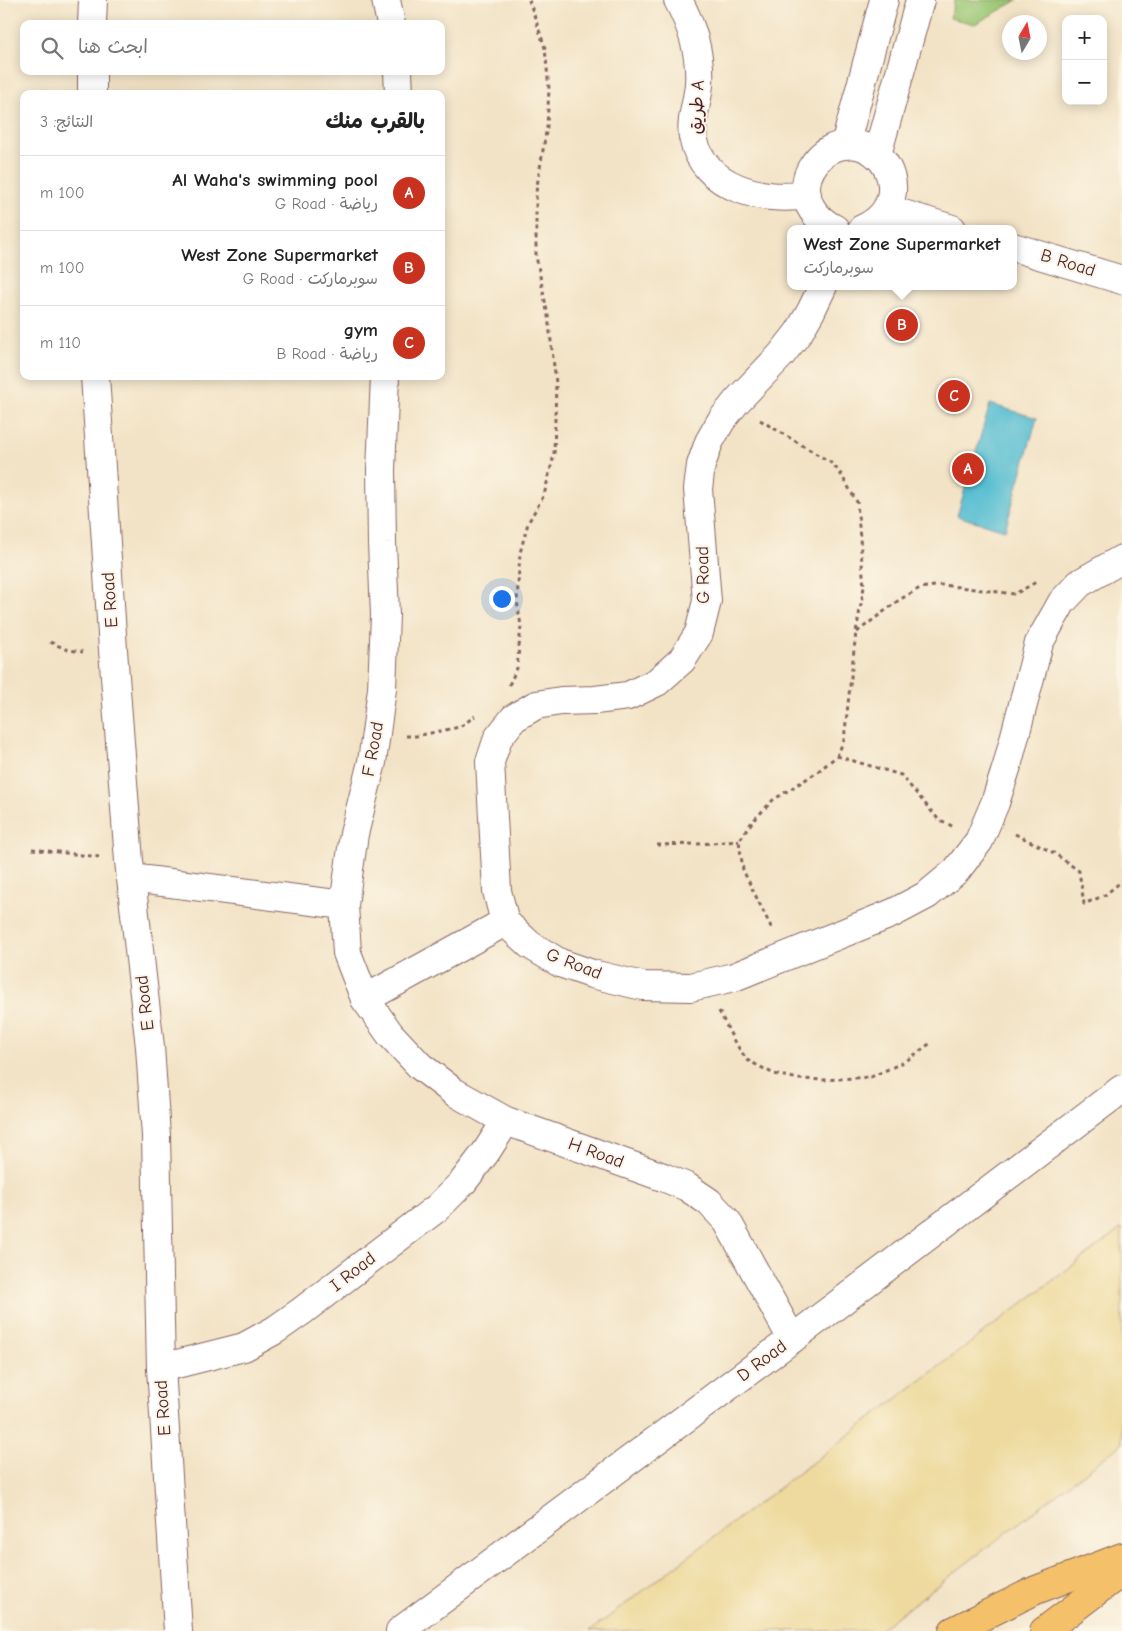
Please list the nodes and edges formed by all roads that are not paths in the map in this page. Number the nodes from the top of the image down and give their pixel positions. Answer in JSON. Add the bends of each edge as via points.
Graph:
{"nodes":[{"id":1,"x":92,"y":0,"type":"edge"},
{"id":2,"x":386,"y":0,"type":"edge"},
{"id":3,"x":678,"y":0,"type":"edge"},
{"id":4,"x":884,"y":0,"type":"edge"},
{"id":5,"x":920,"y":0,"type":"edge"},
{"id":6,"x":92,"y":20,"type":"edge"},
{"id":7,"x":390,"y":20,"type":"edge"},
{"id":8,"x":92,"y":75,"type":"edge"},
{"id":9,"x":398,"y":75,"type":"edge"},
{"id":10,"x":92,"y":90,"type":"edge"},
{"id":11,"x":399,"y":90,"type":"edge"},
{"id":12,"x":845,"y":145,"type":"junction"},
{"id":13,"x":877,"y":156,"type":"junction"},
{"id":14,"x":806,"y":195,"type":"junction"},
{"id":15,"x":887,"y":209,"type":"junction"},
{"id":16,"x":827,"y":225,"type":"edge"},
{"id":17,"x":871,"y":225,"type":"edge"},
{"id":18,"x":939,"y":225,"type":"edge"},
{"id":19,"x":1017,"y":248,"type":"edge"},
{"id":20,"x":1122,"y":280,"type":"edge"},
{"id":21,"x":820,"y":290,"type":"edge"},
{"id":22,"x":95,"y":380,"type":"edge"},
{"id":23,"x":385,"y":380,"type":"edge"},
{"id":24,"x":1122,"y":559,"type":"edge"},
{"id":25,"x":130,"y":869,"type":"junction"},
{"id":26,"x":344,"y":905,"type":"junction"},
{"id":27,"x":505,"y":922,"type":"junction"},
{"id":28,"x":365,"y":999,"type":"junction"},
{"id":29,"x":1122,"y":1088,"type":"edge"},
{"id":30,"x":506,"y":1121,"type":"junction"},
{"id":31,"x":792,"y":1339,"type":"junction"},
{"id":32,"x":161,"y":1368,"type":"junction"},
{"id":33,"x":1122,"y":1557,"type":"edge"},
{"id":34,"x":1122,"y":1572,"type":"edge"},
{"id":35,"x":178,"y":1631,"type":"edge"},
{"id":36,"x":400,"y":1631,"type":"edge"},
{"id":37,"x":953,"y":1631,"type":"edge"},
{"id":38,"x":1044,"y":1631,"type":"edge"}],
"edges":[{"from":1,"to":6,"type":"street"},
{"from":2,"to":7,"type":"street"},
{"from":3,"to":14,"type":"street","name":"طريق A","via":[[690,23],[698,52],[699,83],[693,135],[698,153],[709,169],[738,188],[772,197]]},
{"from":4,"to":12,"type":"street"},
{"from":5,"to":13,"type":"street"},
{"from":8,"to":10,"type":"street"},
{"from":9,"to":11,"type":"street"},
{"from":12,"to":13,"type":"street","via":[[868,149]]},
{"from":12,"to":14,"type":"street","via":[[823,153],[815,162],[809,172]]},
{"from":13,"to":15,"type":"street","via":[[890,175],[891,198]]},
{"from":14,"to":16,"type":"street","via":[[816,216]]},
{"from":15,"to":17,"type":"street"},
{"from":15,"to":18,"type":"street"},
{"from":19,"to":20,"type":"street","name":"B Road"},
{"from":21,"to":27,"type":"street","name":"G Road","via":[[799,332],[737,401],[709,442],[701,465],[698,489],[707,601],[699,632],[682,660],[657,682],[628,696],[536,705],[514,718],[498,738],[490,762],[497,891]]},
{"from":22,"to":25,"type":"street","name":"E Road"},
{"from":23,"to":26,"type":"street","name":"F Road","via":[[382,689],[372,762],[354,834]]},
{"from":24,"to":27,"type":"street","name":"G Road","via":[[1080,583],[1062,602],[1039,643],[1007,766],[983,831],[956,870],[927,895],[893,913],[773,962],[734,977],[691,987],[643,986],[560,963],[530,945]]},
{"from":25,"to":26,"type":"street"},
{"from":25,"to":32,"type":"street","name":"E Road","via":[[150,1047],[156,1136]]},
{"from":26,"to":28,"type":"street","name":"H Road","via":[[346,953]]},
{"from":27,"to":28,"type":"street"},
{"from":28,"to":30,"type":"street","name":"H Road","via":[[390,1034],[420,1066],[454,1092]]},
{"from":29,"to":31,"type":"street","name":"D Road"},
{"from":30,"to":31,"type":"street","name":"H Road","via":[[663,1177],[688,1187],[709,1202],[727,1221]]},
{"from":30,"to":32,"type":"street","name":"I Road","via":[[463,1182],[436,1208],[302,1312],[244,1347]]},
{"from":31,"to":36,"type":"street","name":"D Road"},
{"from":32,"to":35,"type":"street","name":"E Road"},
{"from":33,"to":37,"type":"highway","via":[[1036,1590]]},
{"from":34,"to":38,"type":"highway"}]}
